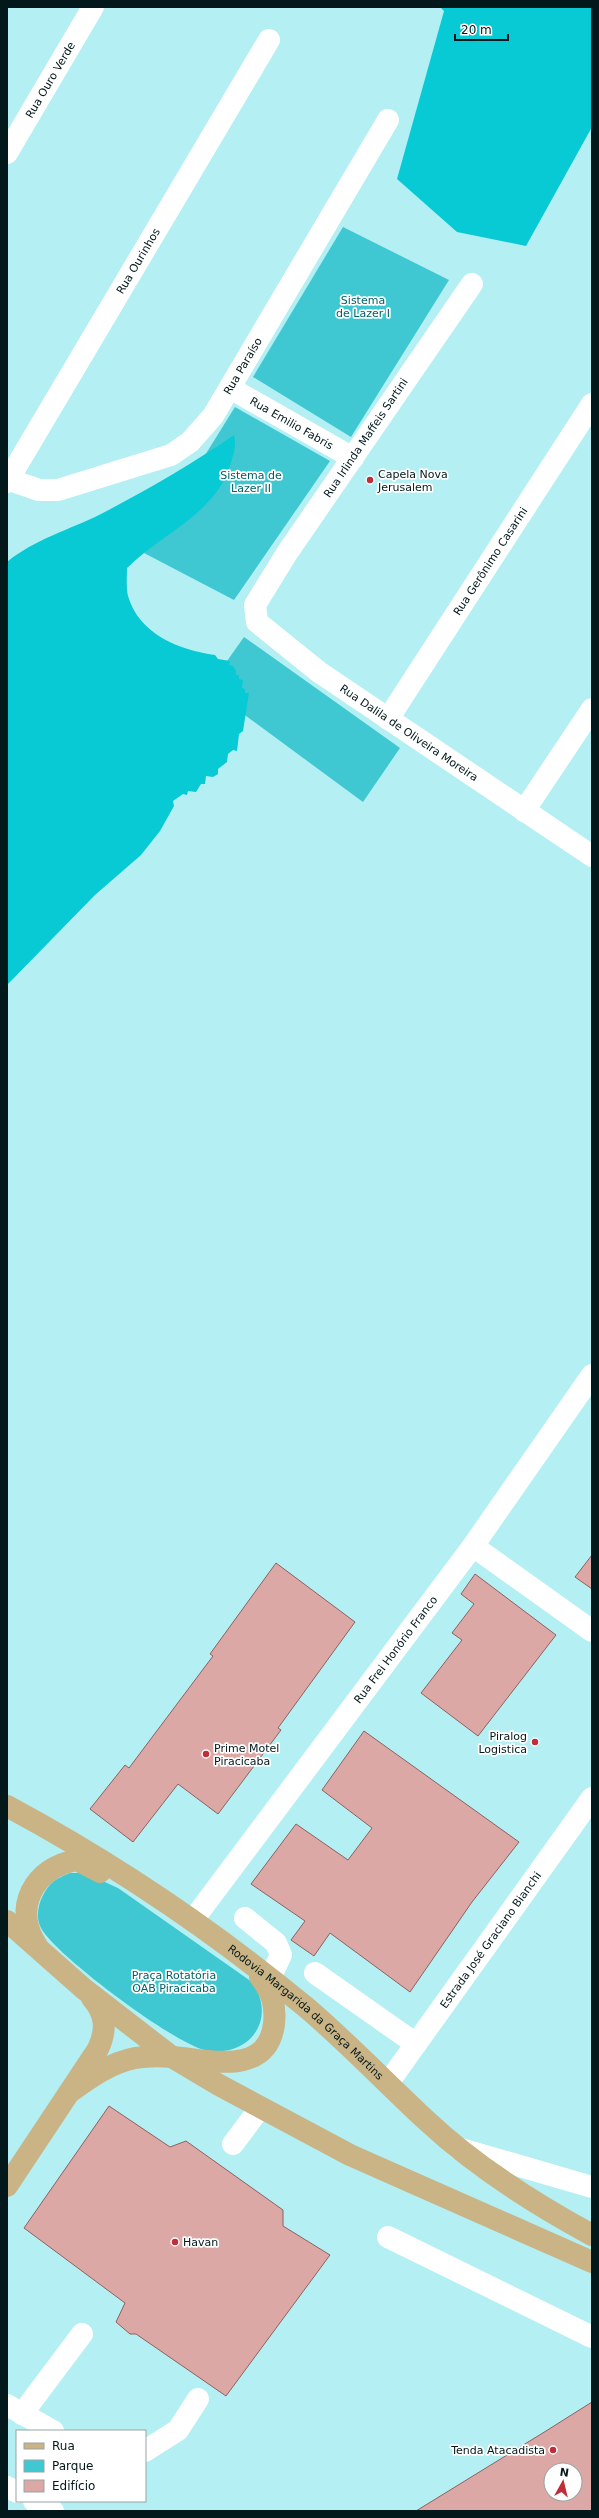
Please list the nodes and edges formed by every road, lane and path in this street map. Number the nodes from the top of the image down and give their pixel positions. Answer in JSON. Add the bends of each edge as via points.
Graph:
{"nodes":[{"id":1,"x":93,"y":7,"type":"edge"},
{"id":2,"x":269,"y":40,"type":"dead end"},
{"id":3,"x":388,"y":120,"type":"dead end"},
{"id":4,"x":7,"y":154,"type":"edge"},
{"id":5,"x":472,"y":284,"type":"dead end"},
{"id":6,"x":230,"y":388,"type":"junction"},
{"id":7,"x":592,"y":404,"type":"edge"},
{"id":8,"x":353,"y":458,"type":"junction"},
{"id":9,"x":8,"y":480,"type":"edge"},
{"id":10,"x":262,"y":593,"type":"joint"},
{"id":11,"x":592,"y":710,"type":"edge"},
{"id":12,"x":388,"y":719,"type":"junction"},
{"id":13,"x":524,"y":810,"type":"junction"},
{"id":14,"x":592,"y":856,"type":"edge"},
{"id":15,"x":592,"y":1375,"type":"edge"},
{"id":16,"x":473,"y":1546,"type":"junction"},
{"id":17,"x":592,"y":1631,"type":"edge"},
{"id":18,"x":592,"y":1798,"type":"edge"},
{"id":19,"x":7,"y":1806,"type":"edge"},
{"id":20,"x":144,"y":1889,"type":"junction"},
{"id":21,"x":245,"y":1918,"type":"dead end"},
{"id":22,"x":193,"y":1920,"type":"junction"},
{"id":23,"x":7,"y":1921,"type":"edge"},
{"id":24,"x":40,"y":1952,"type":"junction"},
{"id":25,"x":244,"y":1960,"type":"junction"},
{"id":26,"x":315,"y":1973,"type":"dead end"},
{"id":27,"x":269,"y":1980,"type":"junction"},
{"id":28,"x":84,"y":1989,"type":"junction"},
{"id":29,"x":416,"y":2044,"type":"junction"},
{"id":30,"x":172,"y":2057,"type":"junction"},
{"id":31,"x":388,"y":2083,"type":"junction"},
{"id":32,"x":70,"y":2092,"type":"junction"},
{"id":33,"x":260,"y":2108,"type":"junction"},
{"id":34,"x":233,"y":2144,"type":"dead end"},
{"id":35,"x":458,"y":2148,"type":"junction"},
{"id":36,"x":591,"y":2184,"type":"edge"},
{"id":37,"x":7,"y":2186,"type":"edge"},
{"id":38,"x":592,"y":2235,"type":"edge"},
{"id":39,"x":388,"y":2237,"type":"dead end"},
{"id":40,"x":592,"y":2262,"type":"edge"},
{"id":41,"x":82,"y":2334,"type":"dead end"},
{"id":42,"x":592,"y":2337,"type":"edge"},
{"id":43,"x":198,"y":2399,"type":"dead end"},
{"id":44,"x":14,"y":2410,"type":"edge"},
{"id":45,"x":51,"y":2430,"type":"edge"},
{"id":46,"x":146,"y":2450,"type":"edge"},
{"id":47,"x":7,"y":2487,"type":"edge"},
{"id":48,"x":16,"y":2492,"type":"edge"},
{"id":49,"x":36,"y":2502,"type":"edge"},
{"id":50,"x":53,"y":2511,"type":"edge"}],
"edges":[{"from":1,"to":4,"type":"street","name":"Rua Ouro Verde"},
{"from":2,"to":9,"type":"street","name":"Rua Ourinhos"},
{"from":3,"to":6,"type":"street","name":"Rua Paraíso"},
{"from":5,"to":8,"type":"street","name":"Rua Irlinda Maffeis Sartini"},
{"from":6,"to":8,"type":"street","name":"Rua Emilio Fabris"},
{"from":6,"to":9,"type":"street","name":"Rua Paraíso","via":[[213,416],[190,442],[171,454],[58,490],[40,490]]},
{"from":7,"to":12,"type":"street","name":"Rua Gerônimo Casarini"},
{"from":8,"to":10,"type":"street","name":"Rua Irlinda Maffeis Sartini"},
{"from":10,"to":12,"type":"street","name":"Rua Dalila de Oliveira Moreira","via":[[255,606],[257,622],[319,672]]},
{"from":11,"to":13,"type":"street"},
{"from":12,"to":13,"type":"street","name":"Rua Dalila de Oliveira Moreira"},
{"from":13,"to":14,"type":"street","name":"Rua Dalila de Oliveira Moreira"},
{"from":15,"to":16,"type":"street","name":"Rua Frei Honório Franco"},
{"from":16,"to":17,"type":"street"},
{"from":16,"to":22,"type":"street","name":"Rua Frei Honório Franco"},
{"from":18,"to":29,"type":"street","name":"Estrada José Graciano Bianchi"},
{"from":19,"to":20,"type":"main road","name":"Rodovia Margarida da Graça Martins","via":[[73,1842]]},
{"from":20,"to":22,"type":"main road","name":"Rodovia Margarida da Graça Martins"},
{"from":20,"to":24,"type":"main road","via":[[120,1883],[77,1860],[51,1868],[34,1887],[28,1901],[28,1925]]},
{"from":21,"to":27,"type":"street","via":[[276,1943],[281,1955]]},
{"from":22,"to":25,"type":"main road","name":"Rodovia Margarida da Graça Martins"},
{"from":23,"to":24,"type":"main road"},
{"from":24,"to":28,"type":"main road"},
{"from":25,"to":27,"type":"main road","name":"Rodovia Margarida da Graça Martins"},
{"from":25,"to":30,"type":"main road","via":[[272,1994],[275,2012],[268,2042],[259,2052],[246,2060],[230,2063]]},
{"from":26,"to":29,"type":"street"},
{"from":27,"to":31,"type":"main road","name":"Rodovia Margarida da Graça Martins","via":[[307,2009]]},
{"from":28,"to":30,"type":"main road"},
{"from":28,"to":32,"type":"main road","via":[[100,2008],[104,2036],[90,2064]]},
{"from":29,"to":31,"type":"street","name":"Estrada José Graciano Bianchi"},
{"from":30,"to":32,"type":"main road","via":[[136,2058],[116,2063]]},
{"from":30,"to":33,"type":"main road"},
{"from":31,"to":35,"type":"main road","name":"Rodovia Margarida da Graça Martins"},
{"from":32,"to":37,"type":"main road"},
{"from":33,"to":34,"type":"street"},
{"from":33,"to":40,"type":"main road","via":[[350,2155]]},
{"from":35,"to":36,"type":"street"},
{"from":35,"to":38,"type":"main road","name":"Rodovia Margarida da Graça Martins","via":[[502,2182],[547,2211]]},
{"from":39,"to":42,"type":"street"},
{"from":41,"to":44,"type":"street"},
{"from":43,"to":46,"type":"street","via":[[178,2430]]},
{"from":44,"to":45,"type":"street"},
{"from":47,"to":48,"type":"street"},
{"from":49,"to":50,"type":"street"}]}
